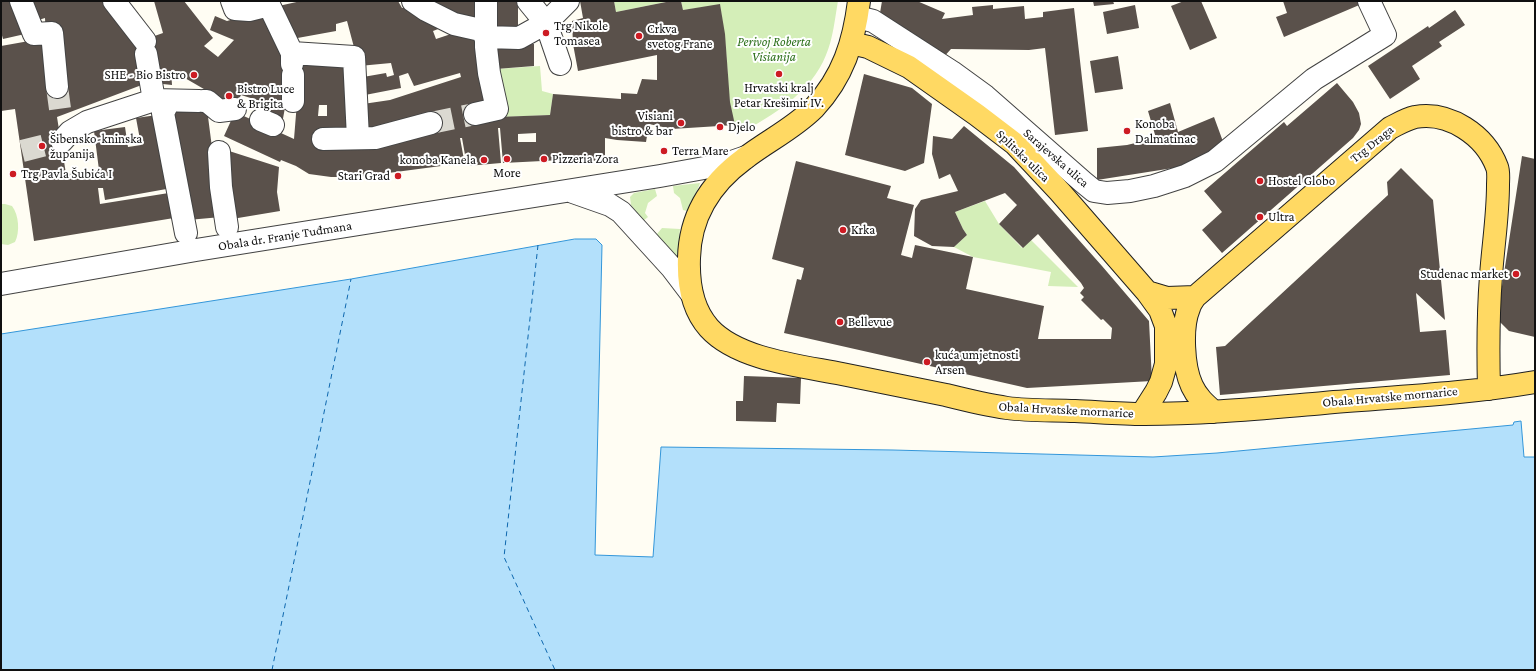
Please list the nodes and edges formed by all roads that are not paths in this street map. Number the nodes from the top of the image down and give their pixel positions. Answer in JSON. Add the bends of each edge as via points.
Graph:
{"nodes":[{"id":1,"x":21,"y":1,"type":"edge"},
{"id":2,"x":413,"y":1,"type":"edge"},
{"id":3,"x":486,"y":1,"type":"edge"},
{"id":4,"x":528,"y":1,"type":"edge"},
{"id":5,"x":568,"y":1,"type":"edge"},
{"id":6,"x":1369,"y":1,"type":"edge"},
{"id":7,"x":227,"y":2,"type":"edge"},
{"id":8,"x":124,"y":3,"type":"edge"},
{"id":9,"x":277,"y":3,"type":"edge"},
{"id":10,"x":858,"y":9,"type":"edge"},
{"id":11,"x":546,"y":23,"type":"junction"},
{"id":12,"x":485,"y":34,"type":"junction"},
{"id":13,"x":851,"y":43,"type":"junction"},
{"id":14,"x":293,"y":64,"type":"junction"},
{"id":15,"x":560,"y":64,"type":"dead end"},
{"id":16,"x":57,"y":86,"type":"tunnel mouth"},
{"id":17,"x":162,"y":100,"type":"junction"},
{"id":18,"x":293,"y":101,"type":"dead end"},
{"id":19,"x":475,"y":114,"type":"tunnel mouth"},
{"id":20,"x":246,"y":115,"type":"dead end"},
{"id":21,"x":431,"y":123,"type":"tunnel mouth"},
{"id":22,"x":64,"y":130,"type":"tunnel mouth"},
{"id":23,"x":358,"y":138,"type":"junction"},
{"id":24,"x":323,"y":139,"type":"dead end"},
{"id":25,"x":219,"y":152,"type":"dead end"},
{"id":26,"x":746,"y":157,"type":"junction"},
{"id":27,"x":628,"y":182,"type":"junction"},
{"id":28,"x":570,"y":192,"type":"junction"},
{"id":29,"x":621,"y":212,"type":"junction"},
{"id":30,"x":227,"y":227,"type":"dead end"},
{"id":31,"x":186,"y":234,"type":"dead end"},
{"id":32,"x":1,"y":284,"type":"edge"},
{"id":33,"x":1147,"y":292,"type":"junction"},
{"id":34,"x":691,"y":293,"type":"junction"},
{"id":35,"x":1195,"y":297,"type":"junction"},
{"id":36,"x":1535,"y":382,"type":"edge"},
{"id":37,"x":1488,"y":389,"type":"junction"},
{"id":38,"x":1214,"y":412,"type":"junction"},
{"id":39,"x":1142,"y":414,"type":"junction"}],
"edges":[{"from":1,"to":16,"type":"street","via":[[34,34],[52,33]]},
{"from":2,"to":12,"type":"street","via":[[454,24]]},
{"from":3,"to":12,"type":"street"},
{"from":4,"to":11,"type":"street"},
{"from":5,"to":11,"type":"street"},
{"from":6,"to":10,"type":"street","name":"Sarajevska ulica","via":[[1386,35],[1314,79],[1216,161],[1185,176],[1154,186],[1107,193],[1094,190],[1083,182],[985,96]]},
{"from":7,"to":9,"type":"street","via":[[235,9],[249,10]]},
{"from":8,"to":17,"type":"street","via":[[145,47]]},
{"from":9,"to":14,"type":"street"},
{"from":10,"to":13,"type":"main road","name":"Obala Hrvatske mornarice"},
{"from":11,"to":12,"type":"street","via":[[519,38]]},
{"from":11,"to":15,"type":"street"},
{"from":12,"to":19,"type":"street","via":[[489,73],[497,110]]},
{"from":13,"to":26,"type":"main road","name":"Obala Hrvatske mornarice","via":[[835,81],[814,108],[793,127]]},
{"from":13,"to":33,"type":"main road","name":"Splitska ulica","via":[[868,47],[909,67],[1015,144]]},
{"from":14,"to":18,"type":"street"},
{"from":14,"to":23,"type":"street","via":[[354,57]]},
{"from":17,"to":20,"type":"street"},
{"from":17,"to":22,"type":"street"},
{"from":17,"to":31,"type":"street"},
{"from":21,"to":23,"type":"street","via":[[375,138]]},
{"from":23,"to":24,"type":"street"},
{"from":25,"to":30,"type":"street"},
{"from":26,"to":27,"type":"street","name":"Obala dr. Franje Tuđmana","via":[[708,168]]},
{"from":26,"to":34,"type":"main road","name":"Obala Hrvatske mornarice","via":[[719,180],[704,200],[695,220],[690,240]]},
{"from":27,"to":28,"type":"street","name":"Obala dr. Franje Tuđmana"},
{"from":27,"to":29,"type":"street","via":[[618,196],[617,204]]},
{"from":28,"to":29,"type":"street","name":"Obala dr. Franje Tuđmana","via":[[610,205]]},
{"from":28,"to":32,"type":"street","name":"Obala dr. Franje Tuđmana","via":[[196,250]]},
{"from":29,"to":34,"type":"street","name":"Obala dr. Franje Tuđmana"},
{"from":33,"to":35,"type":"main road","via":[[1167,298]]},
{"from":33,"to":39,"type":"main road","name":"Splitska ulica","via":[[1160,310],[1166,326],[1166,364],[1161,382]]},
{"from":34,"to":39,"type":"main road","name":"Obala Hrvatske mornarice","via":[[700,316],[709,329],[722,340],[779,362],[1008,408]]},
{"from":35,"to":37,"type":"main road","name":"Trg Draga","via":[[1390,128],[1415,117],[1433,116],[1452,121],[1463,126],[1486,148],[1498,168],[1498,205],[1488,339]]},
{"from":35,"to":38,"type":"main road","via":[[1185,323],[1184,347],[1188,375],[1202,402]]},
{"from":36,"to":37,"type":"main road","name":"Obala Hrvatske mornarice"},
{"from":37,"to":38,"type":"main road","name":"Obala Hrvatske mornarice"},
{"from":38,"to":39,"type":"main road","name":"Obala Hrvatske mornarice"}]}
